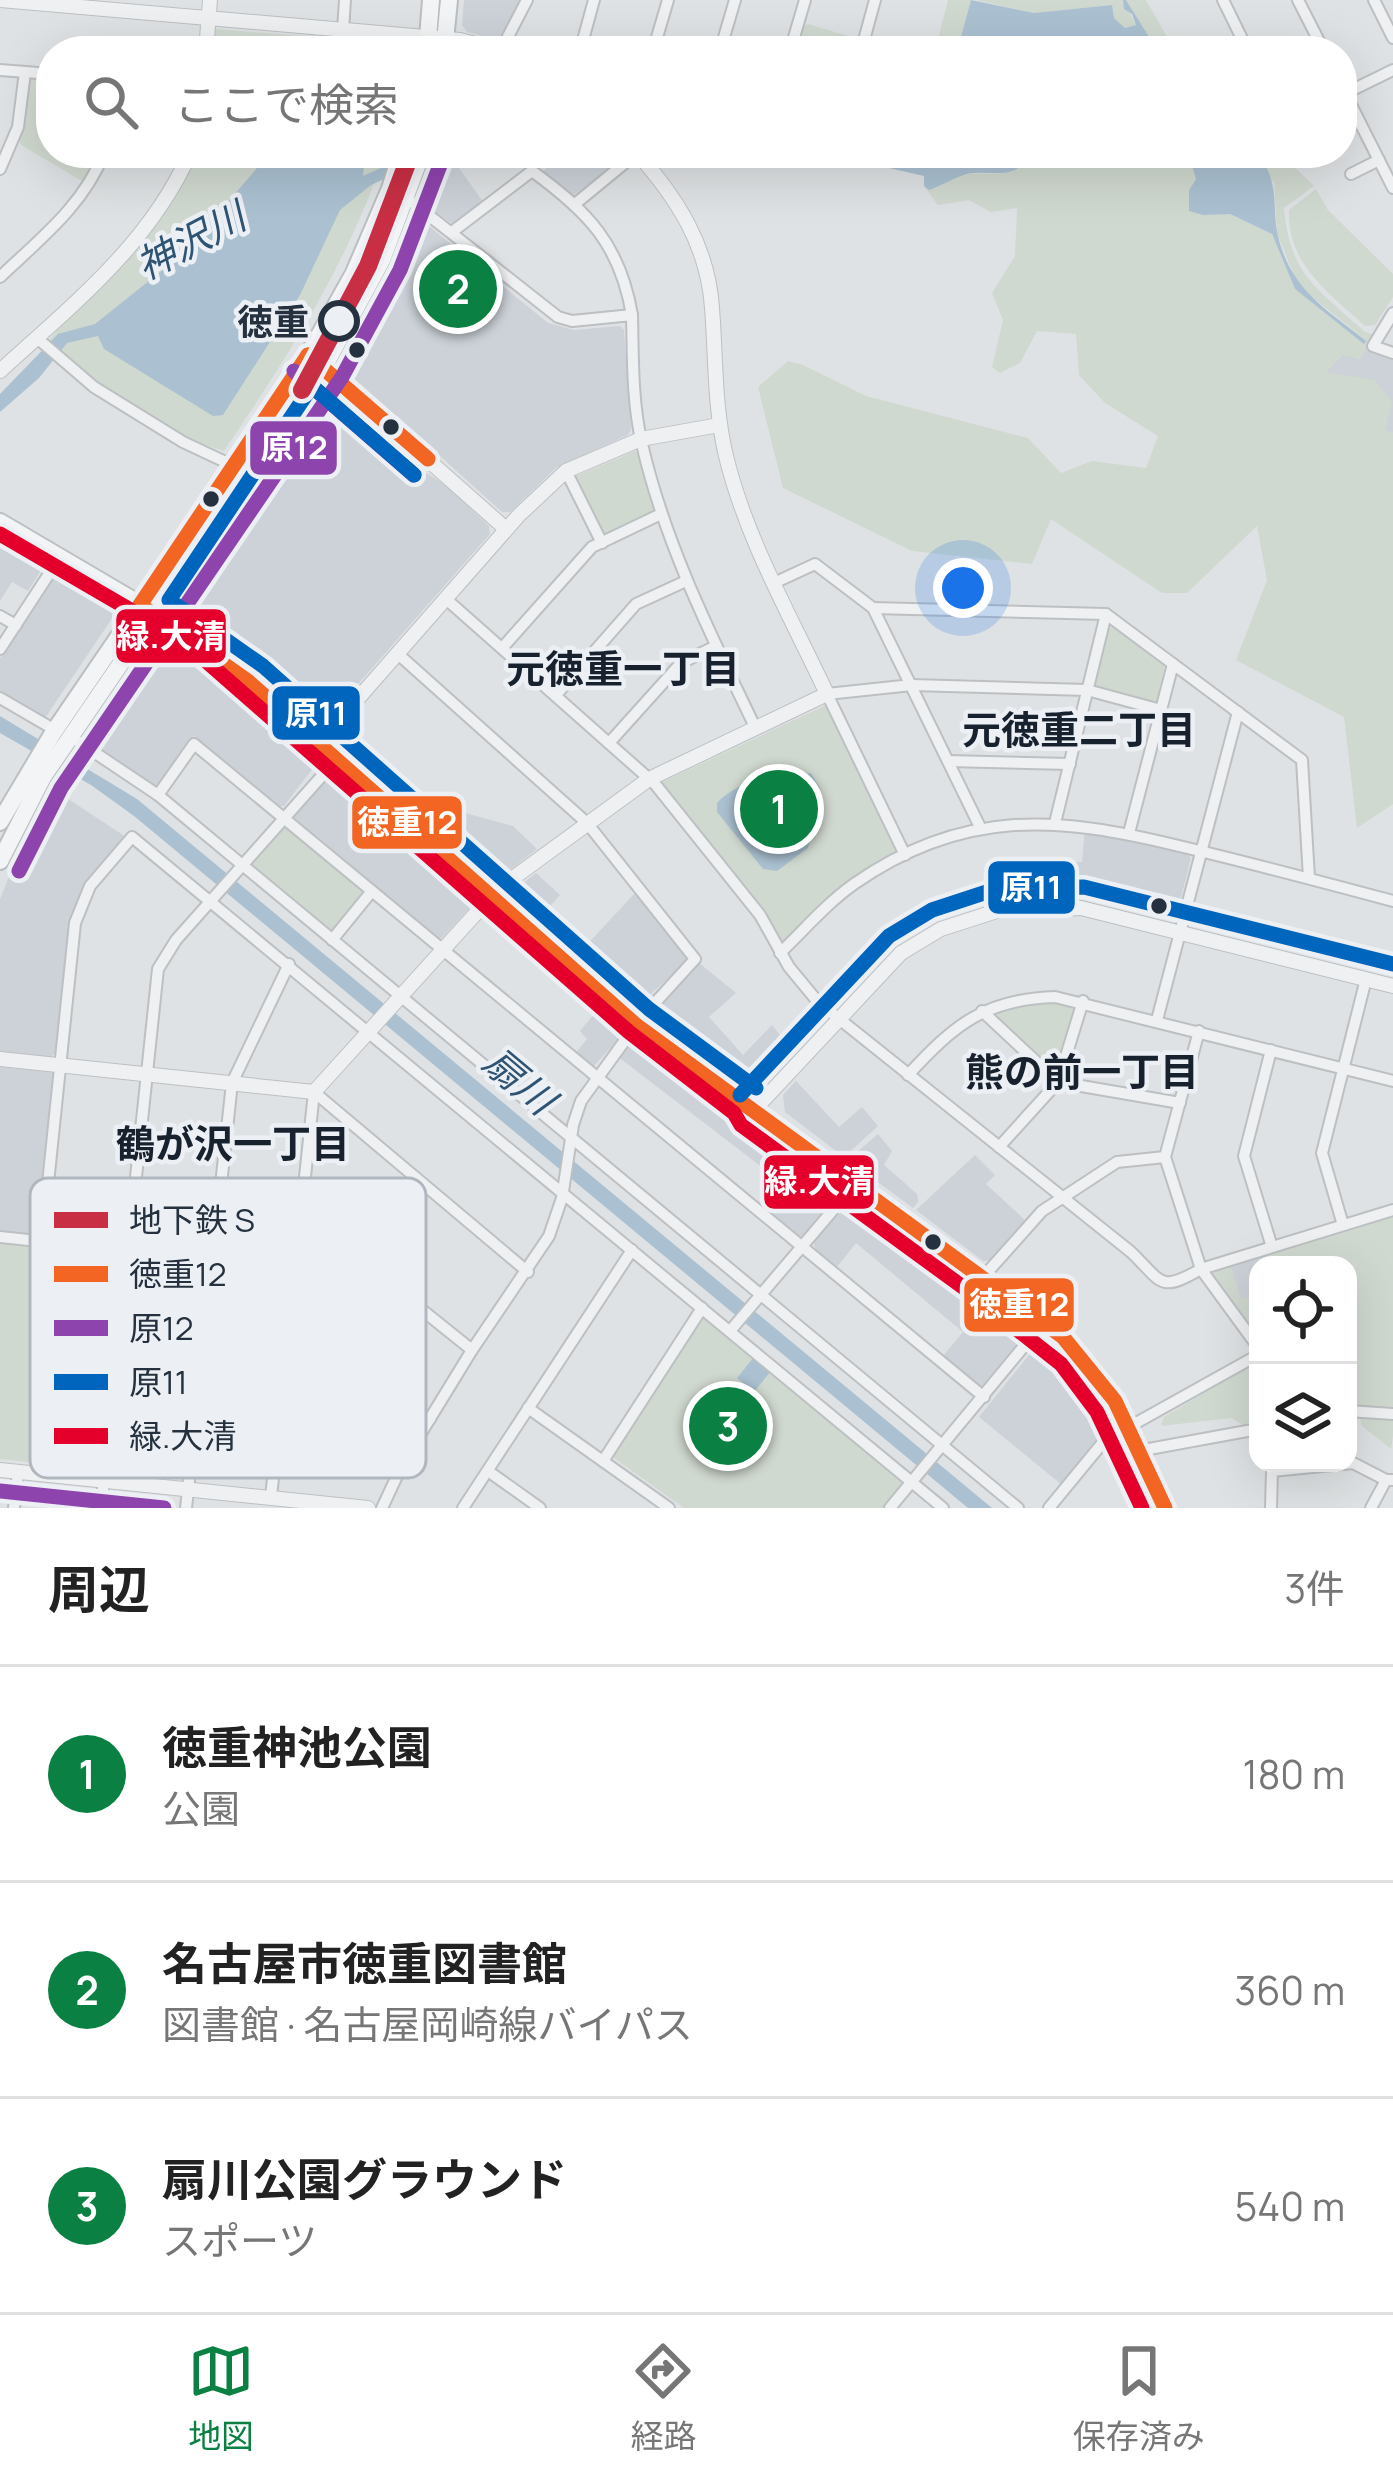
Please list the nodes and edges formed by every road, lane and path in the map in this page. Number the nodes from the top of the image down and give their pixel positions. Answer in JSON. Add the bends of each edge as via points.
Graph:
{"nodes":[{"id":1,"x":0,"y":0,"type":"edge"},
{"id":2,"x":210,"y":0,"type":"edge"},
{"id":3,"x":345,"y":0,"type":"edge"},
{"id":4,"x":431,"y":0,"type":"edge"},
{"id":5,"x":449,"y":0,"type":"edge"},
{"id":6,"x":527,"y":0,"type":"edge"},
{"id":7,"x":594,"y":0,"type":"edge"},
{"id":8,"x":668,"y":0,"type":"edge"},
{"id":9,"x":735,"y":0,"type":"edge"},
{"id":10,"x":805,"y":0,"type":"edge"},
{"id":11,"x":875,"y":0,"type":"edge"},
{"id":12,"x":1222,"y":0,"type":"edge"},
{"id":13,"x":1298,"y":0,"type":"edge"},
{"id":14,"x":1374,"y":0,"type":"edge"},
{"id":15,"x":208,"y":19,"type":"junction"},
{"id":16,"x":343,"y":30,"type":"junction"},
{"id":17,"x":207,"y":36,"type":"edge"},
{"id":18,"x":383,"y":36,"type":"edge"},
{"id":19,"x":435,"y":36,"type":"edge"},
{"id":20,"x":438,"y":36,"type":"edge"},
{"id":21,"x":509,"y":36,"type":"edge"},
{"id":22,"x":584,"y":36,"type":"edge"},
{"id":23,"x":657,"y":36,"type":"edge"},
{"id":24,"x":724,"y":36,"type":"edge"},
{"id":25,"x":794,"y":36,"type":"edge"},
{"id":26,"x":865,"y":36,"type":"edge"},
{"id":27,"x":1240,"y":36,"type":"edge"},
{"id":28,"x":1316,"y":36,"type":"edge"},
{"id":29,"x":1393,"y":38,"type":"edge"},
{"id":30,"x":0,"y":70,"type":"edge"},
{"id":31,"x":1393,"y":70,"type":"edge"},
{"id":32,"x":25,"y":72,"type":"junction"},
{"id":33,"x":36,"y":73,"type":"edge"},
{"id":34,"x":1357,"y":86,"type":"edge"},
{"id":35,"x":1357,"y":118,"type":"edge"},
{"id":36,"x":1379,"y":160,"type":"junction"},
{"id":37,"x":97,"y":168,"type":"edge"},
{"id":38,"x":182,"y":168,"type":"edge"},
{"id":39,"x":396,"y":168,"type":"edge"},
{"id":40,"x":418,"y":168,"type":"edge"},
{"id":41,"x":619,"y":168,"type":"edge"},
{"id":42,"x":649,"y":168,"type":"edge"},
{"id":43,"x":0,"y":169,"type":"edge"},
{"id":44,"x":1351,"y":174,"type":"dead end"},
{"id":45,"x":1393,"y":188,"type":"edge"},
{"id":46,"x":408,"y":199,"type":"junction"},
{"id":47,"x":575,"y":204,"type":"junction"},
{"id":48,"x":452,"y":232,"type":"junction"},
{"id":49,"x":0,"y":278,"type":"edge"},
{"id":50,"x":1393,"y":314,"type":"edge"},
{"id":51,"x":632,"y":315,"type":"junction"},
{"id":52,"x":42,"y":342,"type":"junction"},
{"id":53,"x":1393,"y":352,"type":"edge"},
{"id":54,"x":308,"y":356,"type":"junction"},
{"id":55,"x":324,"y":368,"type":"junction"},
{"id":56,"x":0,"y":371,"type":"edge"},
{"id":57,"x":719,"y":424,"type":"junction"},
{"id":58,"x":641,"y":439,"type":"junction"},
{"id":59,"x":234,"y":466,"type":"junction"},
{"id":60,"x":566,"y":471,"type":"junction"},
{"id":61,"x":0,"y":510,"type":"edge"},
{"id":62,"x":661,"y":514,"type":"junction"},
{"id":63,"x":0,"y":523,"type":"edge"},
{"id":64,"x":506,"y":529,"type":"junction"},
{"id":65,"x":602,"y":543,"type":"junction"},
{"id":66,"x":60,"y":557,"type":"junction"},
{"id":67,"x":686,"y":580,"type":"junction"},
{"id":68,"x":775,"y":583,"type":"junction"},
{"id":69,"x":446,"y":599,"type":"junction"},
{"id":70,"x":150,"y":604,"type":"junction"},
{"id":71,"x":874,"y":608,"type":"junction"},
{"id":72,"x":1106,"y":614,"type":"junction"},
{"id":73,"x":0,"y":616,"type":"edge"},
{"id":74,"x":16,"y":625,"type":"junction"},
{"id":75,"x":716,"y":646,"type":"junction"},
{"id":76,"x":502,"y":647,"type":"junction"},
{"id":77,"x":0,"y":649,"type":"edge"},
{"id":78,"x":398,"y":653,"type":"junction"},
{"id":79,"x":1172,"y":664,"type":"junction"},
{"id":80,"x":912,"y":685,"type":"junction"},
{"id":81,"x":1087,"y":690,"type":"junction"},
{"id":82,"x":827,"y":694,"type":"junction"},
{"id":83,"x":556,"y":695,"type":"junction"},
{"id":84,"x":0,"y":698,"type":"edge"},
{"id":85,"x":1161,"y":710,"type":"junction"},
{"id":86,"x":1238,"y":712,"type":"junction"},
{"id":87,"x":755,"y":727,"type":"junction"},
{"id":88,"x":61,"y":735,"type":"junction"},
{"id":89,"x":326,"y":735,"type":"junction"},
{"id":90,"x":609,"y":743,"type":"junction"},
{"id":91,"x":336,"y":760,"type":"junction"},
{"id":92,"x":948,"y":761,"type":"junction"},
{"id":93,"x":1070,"y":764,"type":"junction"},
{"id":94,"x":36,"y":773,"type":"junction"},
{"id":95,"x":649,"y":779,"type":"junction"},
{"id":96,"x":158,"y":795,"type":"junction"},
{"id":97,"x":285,"y":818,"type":"junction"},
{"id":98,"x":0,"y":822,"type":"edge"},
{"id":99,"x":587,"y":823,"type":"junction"},
{"id":100,"x":1054,"y":823,"type":"junction"},
{"id":101,"x":981,"y":829,"type":"junction"},
{"id":102,"x":1129,"y":833,"type":"junction"},
{"id":103,"x":1202,"y":851,"type":"junction"},
{"id":104,"x":905,"y":855,"type":"junction"},
{"id":105,"x":0,"y":861,"type":"edge"},
{"id":106,"x":243,"y":865,"type":"junction"},
{"id":107,"x":1309,"y":878,"type":"junction"},
{"id":108,"x":372,"y":891,"type":"junction"},
{"id":109,"x":494,"y":893,"type":"junction"},
{"id":110,"x":216,"y":895,"type":"junction"},
{"id":111,"x":1393,"y":901,"type":"edge"},
{"id":112,"x":1180,"y":931,"type":"junction"},
{"id":113,"x":332,"y":940,"type":"junction"},
{"id":114,"x":442,"y":949,"type":"junction"},
{"id":115,"x":780,"y":953,"type":"junction"},
{"id":116,"x":289,"y":964,"type":"junction"},
{"id":117,"x":1366,"y":980,"type":"junction"},
{"id":118,"x":1393,"y":986,"type":"edge"},
{"id":119,"x":396,"y":1001,"type":"junction"},
{"id":120,"x":1083,"y":1001,"type":"junction"},
{"id":121,"x":982,"y":1011,"type":"junction"},
{"id":122,"x":837,"y":1018,"type":"junction"},
{"id":123,"x":640,"y":1020,"type":"junction"},
{"id":124,"x":1157,"y":1020,"type":"junction"},
{"id":125,"x":373,"y":1026,"type":"junction"},
{"id":126,"x":1199,"y":1031,"type":"junction"},
{"id":127,"x":1271,"y":1050,"type":"junction"},
{"id":128,"x":0,"y":1059,"type":"edge"},
{"id":129,"x":60,"y":1065,"type":"junction"},
{"id":130,"x":1343,"y":1068,"type":"junction"},
{"id":131,"x":146,"y":1075,"type":"junction"},
{"id":132,"x":908,"y":1075,"type":"junction"},
{"id":133,"x":596,"y":1076,"type":"junction"},
{"id":134,"x":1393,"y":1081,"type":"edge"},
{"id":135,"x":1058,"y":1082,"type":"junction"},
{"id":136,"x":232,"y":1083,"type":"junction"},
{"id":137,"x":314,"y":1092,"type":"junction"},
{"id":138,"x":1180,"y":1102,"type":"junction"},
{"id":139,"x":754,"y":1109,"type":"junction"},
{"id":140,"x":571,"y":1138,"type":"junction"},
{"id":141,"x":999,"y":1147,"type":"junction"},
{"id":142,"x":1165,"y":1157,"type":"junction"},
{"id":143,"x":415,"y":1177,"type":"edge"},
{"id":144,"x":48,"y":1178,"type":"edge"},
{"id":145,"x":136,"y":1178,"type":"edge"},
{"id":146,"x":221,"y":1178,"type":"edge"},
{"id":147,"x":305,"y":1178,"type":"edge"},
{"id":148,"x":856,"y":1183,"type":"junction"},
{"id":149,"x":426,"y":1186,"type":"edge"},
{"id":150,"x":560,"y":1192,"type":"junction"},
{"id":151,"x":1062,"y":1198,"type":"junction"},
{"id":152,"x":1393,"y":1210,"type":"edge"},
{"id":153,"x":1343,"y":1225,"type":"junction"},
{"id":154,"x":0,"y":1237,"type":"edge"},
{"id":155,"x":30,"y":1240,"type":"edge"},
{"id":156,"x":804,"y":1245,"type":"junction"},
{"id":157,"x":1272,"y":1247,"type":"junction"},
{"id":158,"x":632,"y":1250,"type":"junction"},
{"id":159,"x":1201,"y":1269,"type":"junction"},
{"id":160,"x":528,"y":1272,"type":"junction"},
{"id":161,"x":984,"y":1276,"type":"junction"},
{"id":162,"x":756,"y":1301,"type":"junction"},
{"id":163,"x":702,"y":1308,"type":"junction"},
{"id":164,"x":426,"y":1313,"type":"edge"},
{"id":165,"x":1044,"y":1322,"type":"junction"},
{"id":166,"x":734,"y":1326,"type":"junction"},
{"id":167,"x":1249,"y":1338,"type":"edge"},
{"id":168,"x":472,"y":1350,"type":"junction"},
{"id":169,"x":1249,"y":1356,"type":"edge"},
{"id":170,"x":984,"y":1396,"type":"junction"},
{"id":171,"x":528,"y":1408,"type":"junction"},
{"id":172,"x":1357,"y":1412,"type":"edge"},
{"id":173,"x":1393,"y":1414,"type":"edge"},
{"id":174,"x":426,"y":1419,"type":"edge"},
{"id":175,"x":430,"y":1419,"type":"junction"},
{"id":176,"x":1125,"y":1423,"type":"junction"},
{"id":177,"x":426,"y":1426,"type":"edge"},
{"id":178,"x":1249,"y":1431,"type":"edge"},
{"id":179,"x":938,"y":1451,"type":"junction"},
{"id":180,"x":1138,"y":1451,"type":"junction"},
{"id":181,"x":603,"y":1461,"type":"junction"},
{"id":182,"x":0,"y":1469,"type":"edge"},
{"id":183,"x":488,"y":1471,"type":"junction"},
{"id":184,"x":18,"y":1472,"type":"junction"},
{"id":185,"x":30,"y":1473,"type":"edge"},
{"id":186,"x":916,"y":1477,"type":"junction"},
{"id":187,"x":82,"y":1478,"type":"edge"},
{"id":188,"x":189,"y":1478,"type":"edge"},
{"id":189,"x":273,"y":1478,"type":"edge"},
{"id":190,"x":398,"y":1478,"type":"edge"},
{"id":191,"x":104,"y":1480,"type":"junction"},
{"id":192,"x":1389,"y":1480,"type":"edge"},
{"id":193,"x":188,"y":1489,"type":"junction"},
{"id":194,"x":271,"y":1497,"type":"junction"},
{"id":195,"x":14,"y":1508,"type":"edge"},
{"id":196,"x":101,"y":1508,"type":"edge"},
{"id":197,"x":186,"y":1508,"type":"edge"},
{"id":198,"x":368,"y":1508,"type":"edge"},
{"id":199,"x":382,"y":1508,"type":"edge"},
{"id":200,"x":463,"y":1508,"type":"edge"},
{"id":201,"x":540,"y":1508,"type":"edge"},
{"id":202,"x":669,"y":1508,"type":"edge"},
{"id":203,"x":890,"y":1508,"type":"edge"},
{"id":204,"x":943,"y":1508,"type":"edge"},
{"id":205,"x":1018,"y":1508,"type":"edge"},
{"id":206,"x":1049,"y":1508,"type":"edge"},
{"id":207,"x":1165,"y":1508,"type":"edge"},
{"id":208,"x":1271,"y":1508,"type":"edge"},
{"id":209,"x":1371,"y":1508,"type":"edge"}],
"edges":[{"from":1,"to":15,"type":"street"},
{"from":2,"to":15,"type":"street"},
{"from":3,"to":16,"type":"street"},
{"from":4,"to":19,"type":"main road"},
{"from":5,"to":20,"type":"main road"},
{"from":6,"to":21,"type":"street"},
{"from":7,"to":22,"type":"street"},
{"from":8,"to":23,"type":"street"},
{"from":9,"to":24,"type":"street"},
{"from":10,"to":25,"type":"street"},
{"from":11,"to":26,"type":"street"},
{"from":12,"to":27,"type":"street"},
{"from":13,"to":28,"type":"street"},
{"from":14,"to":29,"type":"street"},
{"from":15,"to":16,"type":"street"},
{"from":15,"to":17,"type":"street"},
{"from":16,"to":18,"type":"street"},
{"from":30,"to":32,"type":"street"},
{"from":31,"to":34,"type":"street"},
{"from":32,"to":33,"type":"street"},
{"from":32,"to":43,"type":"street","via":[[18,127]]},
{"from":35,"to":36,"type":"street"},
{"from":36,"to":44,"type":"street"},
{"from":36,"to":45,"type":"street"},
{"from":37,"to":49,"type":"street","via":[[70,210]]},
{"from":38,"to":52,"type":"street","via":[[133,247]]},
{"from":39,"to":54,"type":"main road","via":[[354,273]]},
{"from":40,"to":46,"type":"main road"},
{"from":41,"to":47,"type":"street"},
{"from":42,"to":57,"type":"street","via":[[684,213],[702,258]]},
{"from":46,"to":48,"type":"street"},
{"from":46,"to":55,"type":"main road"},
{"from":47,"to":48,"type":"street","via":[[532,171]]},
{"from":47,"to":51,"type":"street","via":[[611,247]]},
{"from":48,"to":51,"type":"street","via":[[558,317]]},
{"from":50,"to":53,"type":"street","via":[[1373,346]]},
{"from":51,"to":58,"type":"street"},
{"from":52,"to":56,"type":"street"},
{"from":52,"to":59,"type":"street","via":[[94,387]]},
{"from":54,"to":55,"type":"street"},
{"from":54,"to":59,"type":"main road"},
{"from":55,"to":64,"type":"street"},
{"from":55,"to":70,"type":"main road"},
{"from":57,"to":58,"type":"street"},
{"from":57,"to":68,"type":"street","via":[[743,513]]},
{"from":58,"to":60,"type":"street"},
{"from":58,"to":62,"type":"street"},
{"from":59,"to":70,"type":"main road"},
{"from":60,"to":64,"type":"street"},
{"from":60,"to":65,"type":"street"},
{"from":61,"to":70,"type":"main road"},
{"from":62,"to":65,"type":"street"},
{"from":62,"to":67,"type":"street"},
{"from":63,"to":66,"type":"main road"},
{"from":64,"to":69,"type":"street"},
{"from":65,"to":76,"type":"street"},
{"from":66,"to":70,"type":"main road"},
{"from":66,"to":74,"type":"street"},
{"from":67,"to":75,"type":"street"},
{"from":67,"to":83,"type":"street","via":[[636,604]]},
{"from":68,"to":71,"type":"street","via":[[815,564]]},
{"from":68,"to":82,"type":"street"},
{"from":69,"to":76,"type":"street"},
{"from":69,"to":78,"type":"street"},
{"from":70,"to":88,"type":"main road"},
{"from":70,"to":89,"type":"main road","via":[[218,644]]},
{"from":70,"to":91,"type":"main road"},
{"from":71,"to":72,"type":"street"},
{"from":71,"to":80,"type":"street"},
{"from":72,"to":79,"type":"street"},
{"from":72,"to":81,"type":"street"},
{"from":73,"to":74,"type":"street"},
{"from":74,"to":77,"type":"street"},
{"from":75,"to":87,"type":"street"},
{"from":75,"to":90,"type":"street","via":[[681,663]]},
{"from":76,"to":83,"type":"street"},
{"from":78,"to":89,"type":"street"},
{"from":78,"to":99,"type":"street"},
{"from":79,"to":85,"type":"street"},
{"from":79,"to":86,"type":"street"},
{"from":80,"to":81,"type":"street"},
{"from":80,"to":82,"type":"street"},
{"from":80,"to":92,"type":"street"},
{"from":81,"to":85,"type":"street"},
{"from":81,"to":93,"type":"street"},
{"from":82,"to":87,"type":"street"},
{"from":82,"to":104,"type":"street"},
{"from":83,"to":90,"type":"street"},
{"from":84,"to":88,"type":"street"},
{"from":85,"to":102,"type":"street"},
{"from":86,"to":103,"type":"street"},
{"from":86,"to":107,"type":"street","via":[[1302,760]]},
{"from":87,"to":95,"type":"street"},
{"from":88,"to":94,"type":"main road"},
{"from":88,"to":96,"type":"street"},
{"from":89,"to":109,"type":"main road"},
{"from":90,"to":95,"type":"street"},
{"from":91,"to":97,"type":"street"},
{"from":91,"to":109,"type":"main road"},
{"from":92,"to":93,"type":"street"},
{"from":92,"to":101,"type":"street"},
{"from":93,"to":100,"type":"street"},
{"from":94,"to":98,"type":"main road"},
{"from":94,"to":105,"type":"main road"},
{"from":95,"to":99,"type":"street"},
{"from":95,"to":115,"type":"street","via":[[760,915]]},
{"from":96,"to":97,"type":"street","via":[[194,744]]},
{"from":96,"to":106,"type":"street"},
{"from":97,"to":106,"type":"street"},
{"from":97,"to":108,"type":"street"},
{"from":99,"to":109,"type":"street"},
{"from":99,"to":123,"type":"street","via":[[695,959]]},
{"from":100,"to":101,"type":"street"},
{"from":100,"to":102,"type":"street"},
{"from":101,"to":104,"type":"street"},
{"from":102,"to":103,"type":"street"},
{"from":103,"to":107,"type":"street"},
{"from":103,"to":112,"type":"street"},
{"from":104,"to":115,"type":"street","via":[[832,902]]},
{"from":106,"to":110,"type":"street"},
{"from":106,"to":113,"type":"street"},
{"from":107,"to":111,"type":"street"},
{"from":108,"to":113,"type":"street"},
{"from":108,"to":114,"type":"street"},
{"from":109,"to":114,"type":"street"},
{"from":109,"to":123,"type":"main road"},
{"from":110,"to":116,"type":"street"},
{"from":110,"to":129,"type":"street","via":[[132,837],[80,902]]},
{"from":110,"to":131,"type":"street","via":[[158,969]]},
{"from":112,"to":117,"type":"street"},
{"from":112,"to":122,"type":"street","via":[[1081,908],[1003,909],[941,929],[901,953]]},
{"from":112,"to":124,"type":"street"},
{"from":113,"to":119,"type":"street"},
{"from":114,"to":119,"type":"street"},
{"from":114,"to":133,"type":"street"},
{"from":115,"to":122,"type":"street"},
{"from":116,"to":125,"type":"street"},
{"from":116,"to":136,"type":"street"},
{"from":117,"to":118,"type":"street"},
{"from":117,"to":130,"type":"street"},
{"from":119,"to":125,"type":"street"},
{"from":119,"to":140,"type":"street"},
{"from":120,"to":121,"type":"street","via":[[1031,998]]},
{"from":120,"to":124,"type":"street"},
{"from":120,"to":135,"type":"street"},
{"from":121,"to":132,"type":"street","via":[[945,1034]]},
{"from":121,"to":135,"type":"street"},
{"from":122,"to":132,"type":"street"},
{"from":122,"to":139,"type":"street"},
{"from":123,"to":133,"type":"street"},
{"from":123,"to":139,"type":"main road"},
{"from":124,"to":126,"type":"street"},
{"from":125,"to":137,"type":"street"},
{"from":125,"to":150,"type":"street"},
{"from":126,"to":127,"type":"street"},
{"from":126,"to":138,"type":"street"},
{"from":127,"to":130,"type":"street"},
{"from":127,"to":157,"type":"street","via":[[1244,1156]]},
{"from":128,"to":129,"type":"street"},
{"from":129,"to":131,"type":"street"},
{"from":129,"to":144,"type":"street"},
{"from":130,"to":134,"type":"street"},
{"from":130,"to":153,"type":"street","via":[[1322,1153]]},
{"from":131,"to":136,"type":"street"},
{"from":131,"to":145,"type":"street"},
{"from":132,"to":141,"type":"street"},
{"from":133,"to":140,"type":"street"},
{"from":133,"to":156,"type":"street"},
{"from":135,"to":138,"type":"street"},
{"from":135,"to":141,"type":"street"},
{"from":136,"to":137,"type":"street"},
{"from":136,"to":146,"type":"street"},
{"from":137,"to":143,"type":"street"},
{"from":137,"to":147,"type":"street"},
{"from":138,"to":142,"type":"street"},
{"from":139,"to":148,"type":"main road"},
{"from":140,"to":150,"type":"street"},
{"from":140,"to":162,"type":"street"},
{"from":141,"to":151,"type":"street"},
{"from":142,"to":151,"type":"street","via":[[1117,1162]]},
{"from":142,"to":159,"type":"street"},
{"from":148,"to":156,"type":"street"},
{"from":148,"to":161,"type":"main road"},
{"from":149,"to":160,"type":"street"},
{"from":150,"to":158,"type":"street"},
{"from":150,"to":160,"type":"street","via":[[549,1236]]},
{"from":151,"to":159,"type":"street","via":[[1163,1283]]},
{"from":151,"to":161,"type":"street"},
{"from":152,"to":153,"type":"street"},
{"from":153,"to":157,"type":"street"},
{"from":154,"to":155,"type":"street"},
{"from":156,"to":162,"type":"street"},
{"from":156,"to":170,"type":"street"},
{"from":157,"to":159,"type":"street"},
{"from":158,"to":163,"type":"street"},
{"from":158,"to":171,"type":"street"},
{"from":159,"to":167,"type":"street"},
{"from":160,"to":168,"type":"street"},
{"from":161,"to":165,"type":"main road"},
{"from":162,"to":166,"type":"street"},
{"from":162,"to":179,"type":"street"},
{"from":163,"to":166,"type":"street"},
{"from":163,"to":181,"type":"street"},
{"from":164,"to":168,"type":"street"},
{"from":165,"to":170,"type":"street"},
{"from":165,"to":176,"type":"main road","via":[[1086,1361]]},
{"from":166,"to":186,"type":"street"},
{"from":168,"to":175,"type":"street"},
{"from":169,"to":176,"type":"street"},
{"from":170,"to":179,"type":"street"},
{"from":171,"to":181,"type":"street"},
{"from":171,"to":183,"type":"street"},
{"from":172,"to":173,"type":"street"},
{"from":174,"to":175,"type":"street"},
{"from":175,"to":177,"type":"street"},
{"from":176,"to":180,"type":"main road"},
{"from":176,"to":206,"type":"street"},
{"from":178,"to":180,"type":"street"},
{"from":179,"to":186,"type":"street"},
{"from":179,"to":205,"type":"street"},
{"from":180,"to":207,"type":"main road"},
{"from":181,"to":202,"type":"street"},
{"from":182,"to":184,"type":"street"},
{"from":183,"to":200,"type":"street"},
{"from":183,"to":201,"type":"street"},
{"from":184,"to":185,"type":"street"},
{"from":184,"to":195,"type":"street"},
{"from":186,"to":203,"type":"street"},
{"from":186,"to":204,"type":"street"},
{"from":187,"to":191,"type":"street"},
{"from":188,"to":193,"type":"street"},
{"from":189,"to":194,"type":"street"},
{"from":190,"to":199,"type":"street"},
{"from":191,"to":193,"type":"street"},
{"from":191,"to":196,"type":"street"},
{"from":192,"to":208,"type":"street","via":[[1353,1463],[1272,1471]]},
{"from":192,"to":209,"type":"street"},
{"from":193,"to":194,"type":"street"},
{"from":193,"to":197,"type":"street"},
{"from":194,"to":198,"type":"street"}]}
